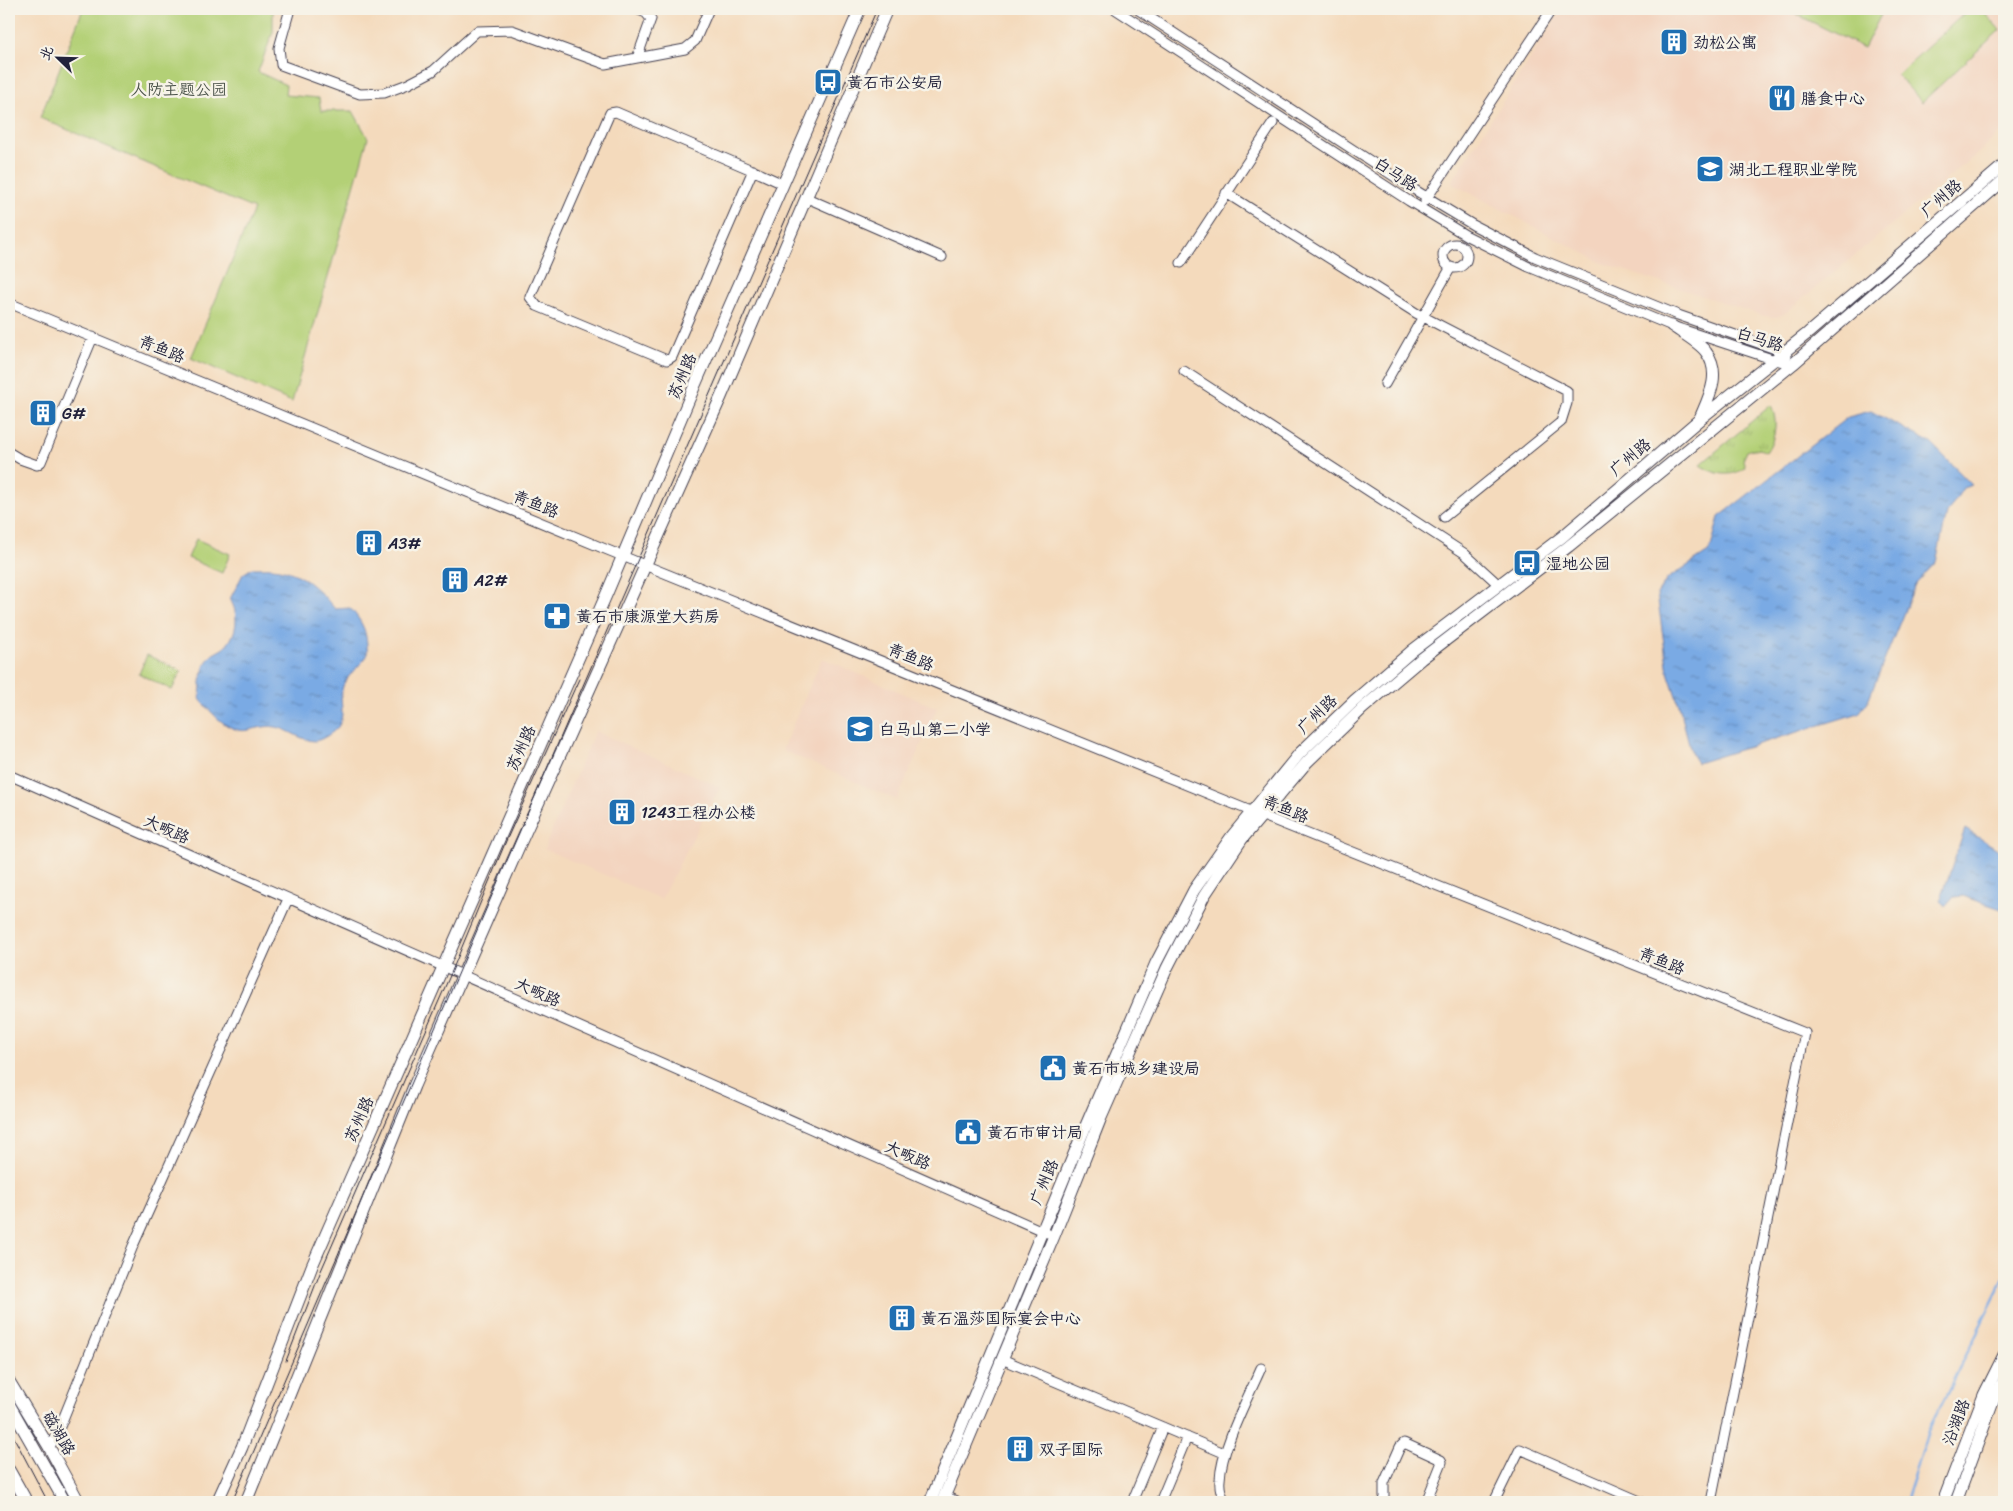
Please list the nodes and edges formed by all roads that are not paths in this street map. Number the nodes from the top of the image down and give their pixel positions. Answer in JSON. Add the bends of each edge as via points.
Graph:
{"nodes":[{"id":1,"x":290,"y":9,"type":"edge"},
{"id":2,"x":636,"y":9,"type":"edge"},
{"id":3,"x":709,"y":9,"type":"edge"},
{"id":4,"x":860,"y":9,"type":"edge"},
{"id":5,"x":887,"y":9,"type":"edge"},
{"id":6,"x":1116,"y":9,"type":"edge"},
{"id":7,"x":1136,"y":9,"type":"edge"},
{"id":8,"x":1552,"y":9,"type":"edge"},
{"id":9,"x":637,"y":58,"type":"junction"},
{"id":10,"x":1273,"y":123,"type":"dead end"},
{"id":11,"x":2004,"y":165,"type":"edge"},
{"id":12,"x":753,"y":170,"type":"junction"},
{"id":13,"x":2004,"y":180,"type":"edge"},
{"id":14,"x":783,"y":184,"type":"junction"},
{"id":15,"x":1226,"y":193,"type":"junction"},
{"id":16,"x":807,"y":198,"type":"junction"},
{"id":17,"x":1428,"y":198,"type":"junction"},
{"id":18,"x":1421,"y":208,"type":"junction"},
{"id":19,"x":942,"y":257,"type":"dead end"},
{"id":20,"x":1180,"y":263,"type":"dead end"},
{"id":21,"x":1451,"y":267,"type":"junction"},
{"id":22,"x":9,"y":303,"type":"edge"},
{"id":23,"x":1423,"y":317,"type":"junction"},
{"id":24,"x":1672,"y":326,"type":"junction"},
{"id":25,"x":93,"y":337,"type":"junction"},
{"id":26,"x":1784,"y":352,"type":"junction"},
{"id":27,"x":1775,"y":360,"type":"junction"},
{"id":28,"x":1792,"y":364,"type":"junction"},
{"id":29,"x":1184,"y":371,"type":"dead end"},
{"id":30,"x":1386,"y":384,"type":"dead end"},
{"id":31,"x":1700,"y":420,"type":"junction"},
{"id":32,"x":9,"y":452,"type":"edge"},
{"id":33,"x":1444,"y":517,"type":"dead end"},
{"id":34,"x":623,"y":556,"type":"junction"},
{"id":35,"x":646,"y":565,"type":"junction"},
{"id":36,"x":1499,"y":585,"type":"junction"},
{"id":37,"x":9,"y":775,"type":"edge"},
{"id":38,"x":1252,"y":811,"type":"junction"},
{"id":39,"x":1263,"y":816,"type":"junction"},
{"id":40,"x":288,"y":899,"type":"junction"},
{"id":41,"x":444,"y":967,"type":"junction"},
{"id":42,"x":464,"y":976,"type":"junction"},
{"id":43,"x":1042,"y":1230,"type":"junction"},
{"id":44,"x":1054,"y":1236,"type":"junction"},
{"id":45,"x":2004,"y":1355,"type":"edge"},
{"id":46,"x":1002,"y":1358,"type":"junction"},
{"id":47,"x":1261,"y":1368,"type":"dead end"},
{"id":48,"x":2004,"y":1380,"type":"edge"},
{"id":49,"x":9,"y":1381,"type":"edge"},
{"id":50,"x":9,"y":1404,"type":"edge"},
{"id":51,"x":1164,"y":1427,"type":"junction"},
{"id":52,"x":1187,"y":1437,"type":"junction"},
{"id":53,"x":49,"y":1446,"type":"junction"},
{"id":54,"x":1224,"y":1453,"type":"junction"},
{"id":55,"x":9,"y":1470,"type":"edge"},
{"id":56,"x":9,"y":1483,"type":"edge"},
{"id":57,"x":944,"y":1499,"type":"edge"},
{"id":58,"x":19,"y":1502,"type":"edge"},
{"id":59,"x":27,"y":1502,"type":"edge"},
{"id":60,"x":64,"y":1502,"type":"edge"},
{"id":61,"x":79,"y":1502,"type":"edge"},
{"id":62,"x":217,"y":1502,"type":"edge"},
{"id":63,"x":246,"y":1502,"type":"edge"},
{"id":64,"x":930,"y":1502,"type":"edge"},
{"id":65,"x":958,"y":1502,"type":"edge"},
{"id":66,"x":1132,"y":1502,"type":"edge"},
{"id":67,"x":1160,"y":1502,"type":"edge"},
{"id":68,"x":1225,"y":1502,"type":"edge"},
{"id":69,"x":1382,"y":1502,"type":"edge"},
{"id":70,"x":1426,"y":1502,"type":"edge"},
{"id":71,"x":1494,"y":1502,"type":"edge"},
{"id":72,"x":1642,"y":1502,"type":"edge"},
{"id":73,"x":1712,"y":1502,"type":"edge"},
{"id":74,"x":1943,"y":1502,"type":"edge"},
{"id":75,"x":1956,"y":1502,"type":"edge"}],
"edges":[{"from":1,"to":9,"type":"street","via":[[279,48],[281,65],[360,94],[384,93],[433,71],[477,31],[512,30],[605,64]]},
{"from":2,"to":9,"type":"street","via":[[651,19]]},
{"from":3,"to":9,"type":"street","via":[[695,42],[685,48]]},
{"from":4,"to":14,"type":"main road","name":"苏州路"},
{"from":5,"to":16,"type":"main road"},
{"from":6,"to":18,"type":"street","name":"白马路"},
{"from":7,"to":17,"type":"street","name":"白马路"},
{"from":8,"to":17,"type":"street"},
{"from":10,"to":15,"type":"street"},
{"from":11,"to":26,"type":"main road","name":"广州路"},
{"from":12,"to":12,"type":"street","via":[[610,112],[530,297],[537,306],[667,360],[672,356]]},
{"from":12,"to":14,"type":"street"},
{"from":13,"to":28,"type":"main road","name":"广州路"},
{"from":14,"to":34,"type":"main road","name":"苏州路"},
{"from":15,"to":20,"type":"street"},
{"from":15,"to":23,"type":"street"},
{"from":16,"to":19,"type":"street"},
{"from":16,"to":35,"type":"main road"},
{"from":17,"to":18,"type":"street"},
{"from":17,"to":26,"type":"street","name":"白马路","via":[[1534,257],[1678,315]]},
{"from":18,"to":24,"type":"street","name":"白马路","via":[[1528,267]]},
{"from":21,"to":21,"type":"street","via":[[1463,266],[1471,252],[1451,240],[1443,255]]},
{"from":21,"to":23,"type":"street"},
{"from":22,"to":25,"type":"street","name":"青鱼路"},
{"from":23,"to":30,"type":"street"},
{"from":23,"to":33,"type":"street","via":[[1567,391],[1561,422]]},
{"from":24,"to":27,"type":"street","name":"白马路"},
{"from":24,"to":31,"type":"main road","via":[[1706,351],[1714,370],[1713,384]]},
{"from":25,"to":32,"type":"street","via":[[40,464],[26,462]]},
{"from":25,"to":34,"type":"street","name":"青鱼路"},
{"from":26,"to":27,"type":"main road","name":"广州路"},
{"from":26,"to":28,"type":"street","name":"白马路"},
{"from":27,"to":28,"type":"street","name":"白马路"},
{"from":27,"to":31,"type":"main road","name":"广州路"},
{"from":28,"to":39,"type":"main road","name":"广州路","via":[[1362,709],[1308,762]]},
{"from":29,"to":36,"type":"street","via":[[1464,553]]},
{"from":31,"to":36,"type":"main road","name":"广州路","via":[[1562,537]]},
{"from":34,"to":35,"type":"street","name":"青鱼路"},
{"from":34,"to":41,"type":"main road","name":"苏州路"},
{"from":35,"to":38,"type":"street","name":"青鱼路"},
{"from":35,"to":42,"type":"main road"},
{"from":36,"to":38,"type":"main road","name":"广州路","via":[[1413,650],[1354,701],[1299,754]]},
{"from":37,"to":40,"type":"street","name":"大畈路"},
{"from":38,"to":39,"type":"street","name":"青鱼路"},
{"from":38,"to":43,"type":"main road","name":"广州路","via":[[1194,890],[1156,963]]},
{"from":39,"to":44,"type":"main road","name":"广州路","via":[[1242,839],[1204,896],[1167,968],[1100,1120]]},
{"from":39,"to":73,"type":"street","name":"青鱼路","via":[[1805,1033]]},
{"from":40,"to":41,"type":"street","name":"大畈路"},
{"from":40,"to":53,"type":"street","via":[[134,1246],[55,1439]]},
{"from":41,"to":42,"type":"street","name":"大畈路"},
{"from":41,"to":62,"type":"main road","name":"苏州路","via":[[312,1266]]},
{"from":42,"to":43,"type":"street","name":"大畈路"},
{"from":42,"to":63,"type":"main road","via":[[410,1095]]},
{"from":43,"to":44,"type":"street","name":"大畈路"},
{"from":43,"to":64,"type":"main road","name":"广州路"},
{"from":44,"to":46,"type":"main road","name":"广州路"},
{"from":45,"to":74,"type":"main road","name":"沿湖路","via":[[1984,1395]]},
{"from":46,"to":51,"type":"street"},
{"from":46,"to":57,"type":"main road","name":"广州路"},
{"from":47,"to":54,"type":"street"},
{"from":48,"to":75,"type":"main road","name":"沿湖路"},
{"from":49,"to":53,"type":"main road","name":"磁湖路"},
{"from":50,"to":60,"type":"main road"},
{"from":51,"to":52,"type":"street"},
{"from":51,"to":66,"type":"street"},
{"from":52,"to":54,"type":"street"},
{"from":52,"to":67,"type":"street"},
{"from":53,"to":61,"type":"main road","name":"磁湖路"},
{"from":54,"to":68,"type":"street","via":[[1220,1481]]},
{"from":55,"to":59,"type":"main road"},
{"from":56,"to":58,"type":"main road"},
{"from":57,"to":65,"type":"street"},
{"from":69,"to":70,"type":"street","via":[[1384,1483],[1404,1444],[1441,1460],[1442,1465]]},
{"from":71,"to":72,"type":"street","via":[[1520,1449]]}]}
